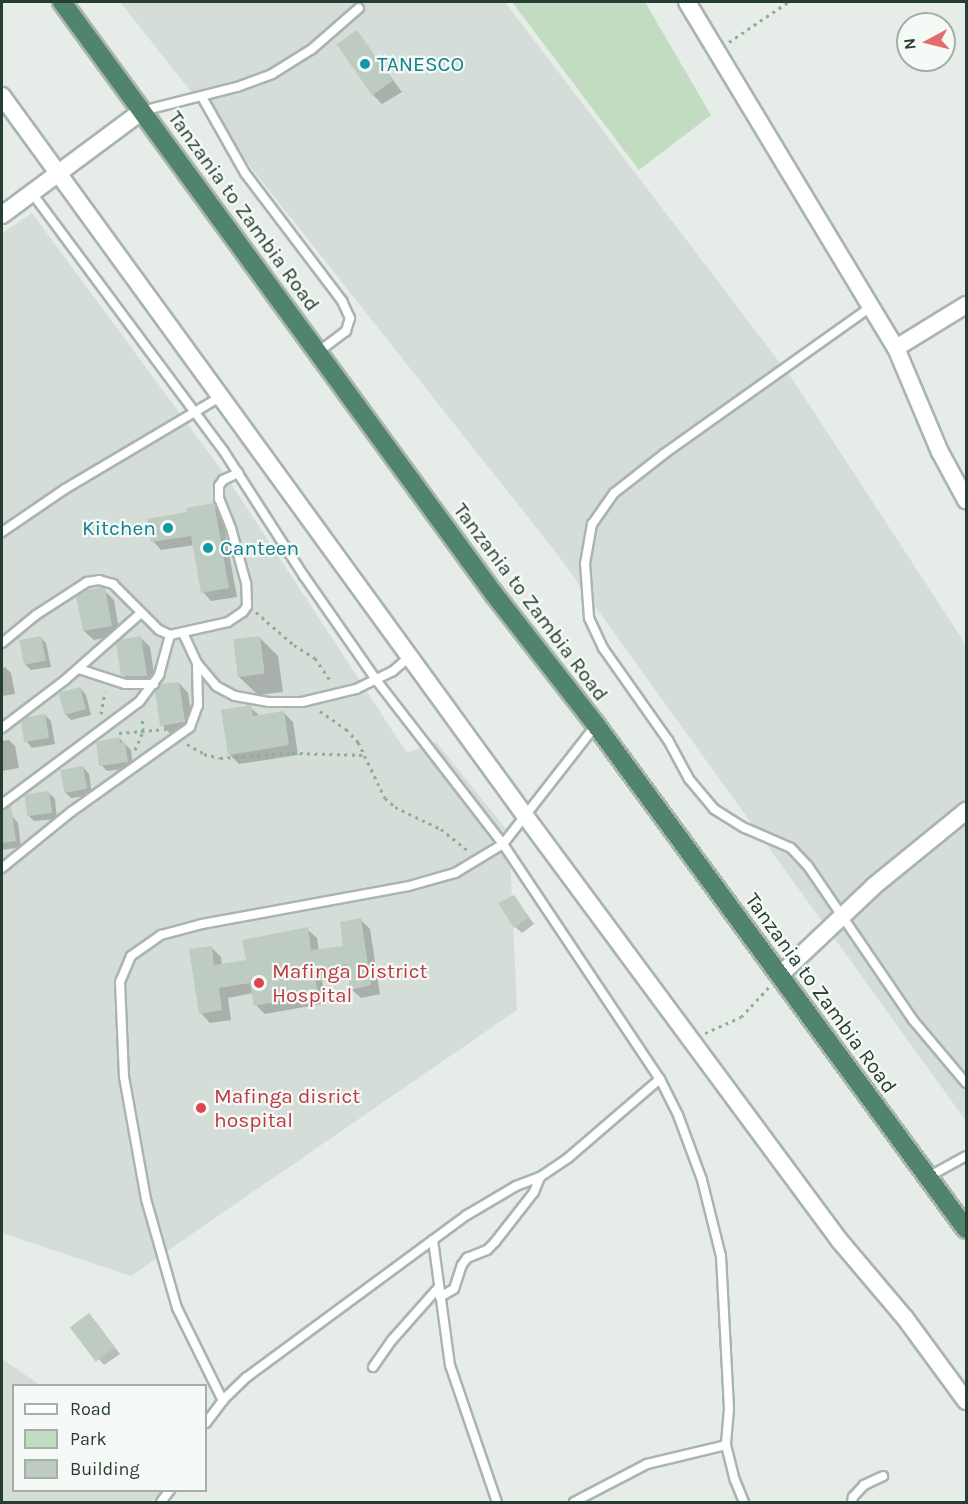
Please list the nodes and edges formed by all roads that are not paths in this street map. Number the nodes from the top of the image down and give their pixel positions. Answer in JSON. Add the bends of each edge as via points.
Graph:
{"nodes":[{"id":1,"x":62,"y":2,"type":"edge"},
{"id":2,"x":687,"y":2,"type":"edge"},
{"id":3,"x":359,"y":8,"type":"dead end"},
{"id":4,"x":2,"y":96,"type":"edge"},
{"id":5,"x":202,"y":96,"type":"junction"},
{"id":6,"x":142,"y":111,"type":"junction"},
{"id":7,"x":58,"y":173,"type":"junction"},
{"id":8,"x":32,"y":193,"type":"junction"},
{"id":9,"x":2,"y":215,"type":"edge"},
{"id":10,"x":966,"y":304,"type":"edge"},
{"id":11,"x":872,"y":306,"type":"junction"},
{"id":12,"x":896,"y":348,"type":"junction"},
{"id":13,"x":318,"y":352,"type":"junction"},
{"id":14,"x":218,"y":398,"type":"junction"},
{"id":15,"x":195,"y":412,"type":"junction"},
{"id":16,"x":237,"y":473,"type":"junction"},
{"id":17,"x":966,"y":500,"type":"edge"},
{"id":18,"x":2,"y":532,"type":"edge"},
{"id":19,"x":141,"y":613,"type":"junction"},
{"id":20,"x":183,"y":633,"type":"junction"},
{"id":21,"x":170,"y":634,"type":"junction"},
{"id":22,"x":2,"y":643,"type":"edge"},
{"id":23,"x":409,"y":657,"type":"junction"},
{"id":24,"x":197,"y":663,"type":"junction"},
{"id":25,"x":79,"y":669,"type":"junction"},
{"id":26,"x":377,"y":681,"type":"junction"},
{"id":27,"x":154,"y":684,"type":"junction"},
{"id":28,"x":596,"y":725,"type":"junction"},
{"id":29,"x":2,"y":728,"type":"edge"},
{"id":30,"x":2,"y":804,"type":"edge"},
{"id":31,"x":966,"y":811,"type":"edge"},
{"id":32,"x":526,"y":817,"type":"junction"},
{"id":33,"x":502,"y":844,"type":"junction"},
{"id":34,"x":2,"y":868,"type":"edge"},
{"id":35,"x":839,"y":916,"type":"junction"},
{"id":36,"x":780,"y":975,"type":"junction"},
{"id":37,"x":660,"y":1079,"type":"junction"},
{"id":38,"x":966,"y":1083,"type":"edge"},
{"id":39,"x":966,"y":1156,"type":"edge"},
{"id":40,"x":540,"y":1177,"type":"junction"},
{"id":41,"x":928,"y":1178,"type":"junction"},
{"id":42,"x":966,"y":1229,"type":"edge"},
{"id":43,"x":433,"y":1240,"type":"junction"},
{"id":44,"x":438,"y":1288,"type":"junction"},
{"id":45,"x":440,"y":1297,"type":"junction"},
{"id":46,"x":373,"y":1367,"type":"dead end"},
{"id":47,"x":223,"y":1401,"type":"junction"},
{"id":48,"x":966,"y":1401,"type":"edge"},
{"id":49,"x":207,"y":1422,"type":"edge"},
{"id":50,"x":726,"y":1445,"type":"junction"},
{"id":51,"x":883,"y":1476,"type":"dead end"},
{"id":52,"x":497,"y":1503,"type":"edge"},
{"id":53,"x":574,"y":1503,"type":"edge"},
{"id":54,"x":744,"y":1503,"type":"edge"},
{"id":55,"x":852,"y":1503,"type":"edge"}],
"edges":[{"from":1,"to":6,"type":"highway","name":"Tanzania to Zambia Road"},
{"from":2,"to":11,"type":"street"},
{"from":3,"to":5,"type":"lane","via":[[312,49],[272,74]]},
{"from":4,"to":7,"type":"street"},
{"from":5,"to":6,"type":"lane"},
{"from":5,"to":13,"type":"lane","via":[[245,173],[342,301],[350,318],[346,331]]},
{"from":6,"to":7,"type":"street"},
{"from":6,"to":13,"type":"highway","name":"Tanzania to Zambia Road"},
{"from":7,"to":8,"type":"street"},
{"from":7,"to":14,"type":"street"},
{"from":8,"to":9,"type":"street"},
{"from":8,"to":15,"type":"lane"},
{"from":10,"to":12,"type":"street"},
{"from":11,"to":12,"type":"street"},
{"from":11,"to":35,"type":"lane","via":[[614,493],[592,524],[585,563],[589,618],[603,648],[668,740],[689,779],[714,809],[791,848]]},
{"from":12,"to":17,"type":"street","via":[[940,452]]},
{"from":13,"to":28,"type":"highway","name":"Tanzania to Zambia Road","via":[[494,594]]},
{"from":14,"to":15,"type":"lane"},
{"from":14,"to":23,"type":"street"},
{"from":15,"to":16,"type":"lane"},
{"from":15,"to":18,"type":"lane","via":[[65,489]]},
{"from":16,"to":20,"type":"lane","via":[[219,486],[219,499],[244,574],[247,606],[228,622]]},
{"from":16,"to":26,"type":"lane"},
{"from":19,"to":21,"type":"lane","via":[[159,630]]},
{"from":19,"to":22,"type":"lane","via":[[113,584],[87,582]]},
{"from":19,"to":25,"type":"lane"},
{"from":20,"to":21,"type":"lane"},
{"from":20,"to":24,"type":"lane"},
{"from":21,"to":27,"type":"lane"},
{"from":23,"to":26,"type":"lane"},
{"from":23,"to":32,"type":"street"},
{"from":24,"to":26,"type":"lane","via":[[216,686],[235,696],[269,702],[302,702]]},
{"from":24,"to":34,"type":"lane","via":[[198,705],[190,727],[71,812]]},
{"from":25,"to":27,"type":"lane","via":[[125,684]]},
{"from":25,"to":29,"type":"lane"},
{"from":26,"to":33,"type":"lane"},
{"from":27,"to":30,"type":"lane","via":[[139,702]]},
{"from":28,"to":32,"type":"lane"},
{"from":28,"to":36,"type":"highway","name":"Tanzania to Zambia Road"},
{"from":31,"to":35,"type":"street"},
{"from":32,"to":33,"type":"lane"},
{"from":32,"to":48,"type":"street","via":[[839,1240],[905,1318]]},
{"from":33,"to":37,"type":"lane"},
{"from":33,"to":47,"type":"lane","via":[[455,873],[409,886],[202,924],[161,935],[130,956],[120,982],[122,1053],[146,1199],[177,1308]]},
{"from":35,"to":36,"type":"street"},
{"from":35,"to":38,"type":"lane","via":[[913,1020]]},
{"from":36,"to":41,"type":"highway","name":"Tanzania to Zambia Road"},
{"from":37,"to":40,"type":"lane"},
{"from":37,"to":50,"type":"lane","via":[[702,1180],[721,1256],[729,1409]]},
{"from":39,"to":41,"type":"lane"},
{"from":40,"to":43,"type":"lane","via":[[496,1198]]},
{"from":40,"to":45,"type":"lane","via":[[534,1191],[495,1242],[467,1258],[454,1289]]},
{"from":41,"to":42,"type":"highway","name":"Tanzania to Zambia Road"},
{"from":43,"to":44,"type":"lane"},
{"from":43,"to":47,"type":"lane","via":[[247,1377]]},
{"from":44,"to":45,"type":"lane"},
{"from":44,"to":46,"type":"lane"},
{"from":45,"to":52,"type":"lane","via":[[450,1365]]},
{"from":47,"to":49,"type":"lane"},
{"from":50,"to":53,"type":"lane","via":[[647,1464]]},
{"from":50,"to":54,"type":"lane"},
{"from":51,"to":55,"type":"lane","via":[[864,1485]]}]}
